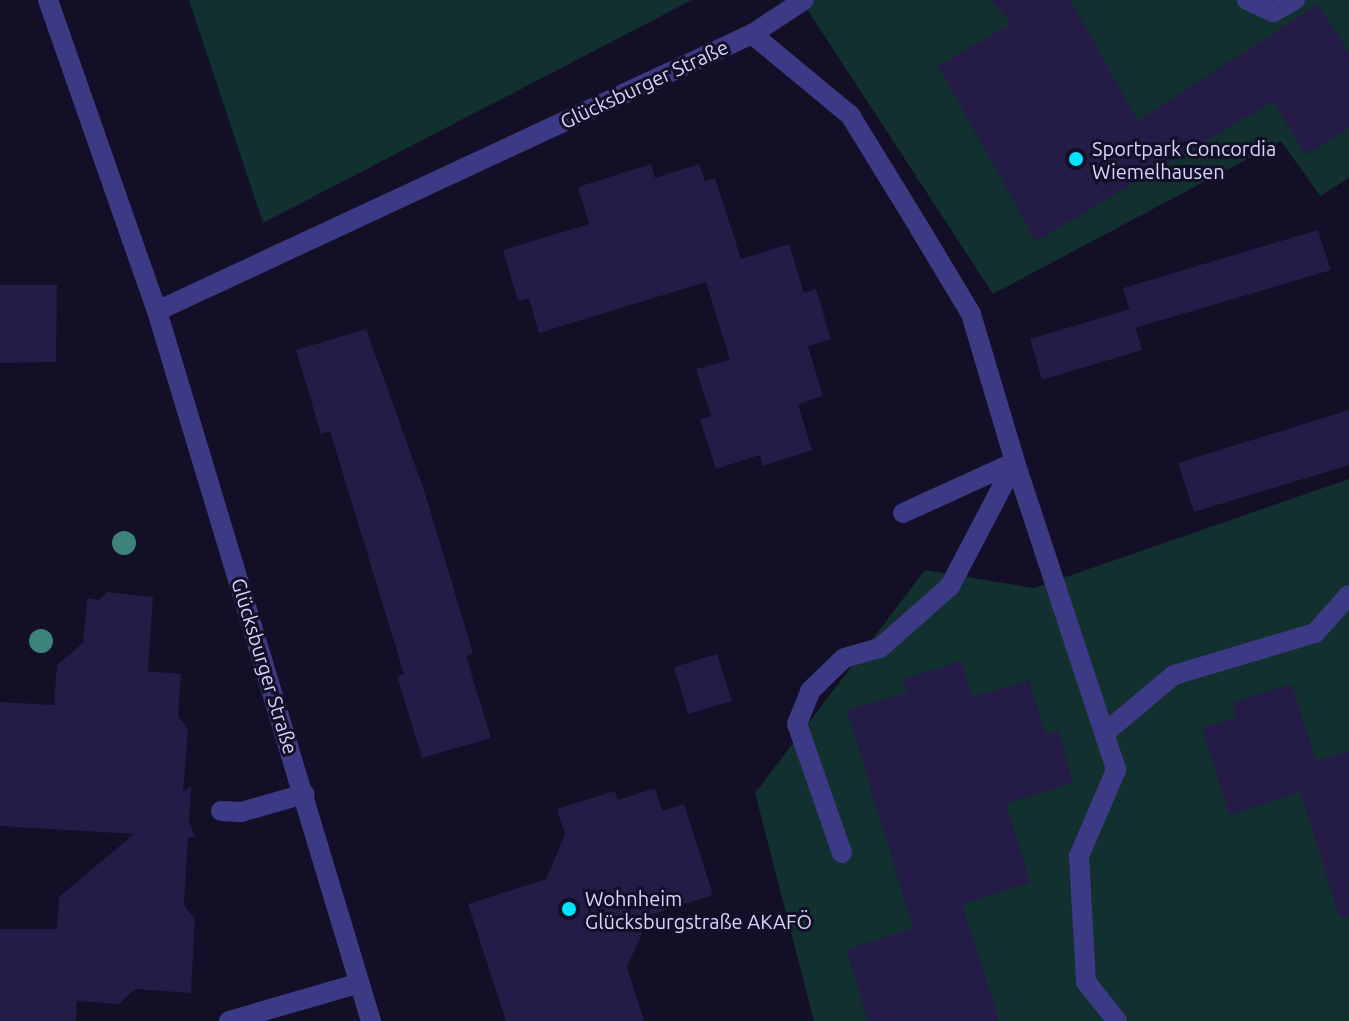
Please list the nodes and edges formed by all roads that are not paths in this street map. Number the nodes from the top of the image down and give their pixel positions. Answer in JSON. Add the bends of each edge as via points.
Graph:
{"nodes":[{"id":1,"x":48,"y":0,"type":"edge"},
{"id":2,"x":804,"y":0,"type":"edge"},
{"id":3,"x":1247,"y":0,"type":"edge"},
{"id":4,"x":1295,"y":0,"type":"edge"},
{"id":5,"x":752,"y":34,"type":"junction"},
{"id":6,"x":157,"y":311,"type":"junction"},
{"id":7,"x":1015,"y":462,"type":"junction"},
{"id":8,"x":903,"y":513,"type":"dead end"},
{"id":9,"x":1349,"y":595,"type":"edge"},
{"id":10,"x":1107,"y":731,"type":"junction"},
{"id":11,"x":304,"y":794,"type":"junction"},
{"id":12,"x":221,"y":811,"type":"dead end"},
{"id":13,"x":842,"y":853,"type":"dead end"},
{"id":14,"x":360,"y":983,"type":"junction"},
{"id":15,"x":229,"y":1021,"type":"edge"},
{"id":16,"x":371,"y":1021,"type":"edge"},
{"id":17,"x":1117,"y":1021,"type":"edge"}],
"edges":[{"from":1,"to":6,"type":"street","name":"Glücksburger Straße"},
{"from":2,"to":5,"type":"street"},
{"from":3,"to":4,"type":"street","via":[[1273,12]]},
{"from":5,"to":6,"type":"street","name":"Glücksburger Straße"},
{"from":5,"to":7,"type":"street","name":"Glücksburger Straße","via":[[850,115],[971,314]]},
{"from":6,"to":11,"type":"street","name":"Glücksburger Straße"},
{"from":7,"to":8,"type":"street"},
{"from":7,"to":10,"type":"street","name":"Glücksburger Straße"},
{"from":7,"to":13,"type":"street","via":[[950,586],[880,648],[844,658],[810,691],[797,724]]},
{"from":9,"to":10,"type":"street","via":[[1315,633],[1174,675]]},
{"from":10,"to":17,"type":"street","name":"Glücksburger Straße","via":[[1116,770],[1079,856],[1086,982]]},
{"from":11,"to":12,"type":"street","via":[[241,812]]},
{"from":11,"to":14,"type":"street","name":"Glücksburger Straße"},
{"from":14,"to":15,"type":"street"},
{"from":14,"to":16,"type":"street","name":"Glücksburger Straße"}]}
